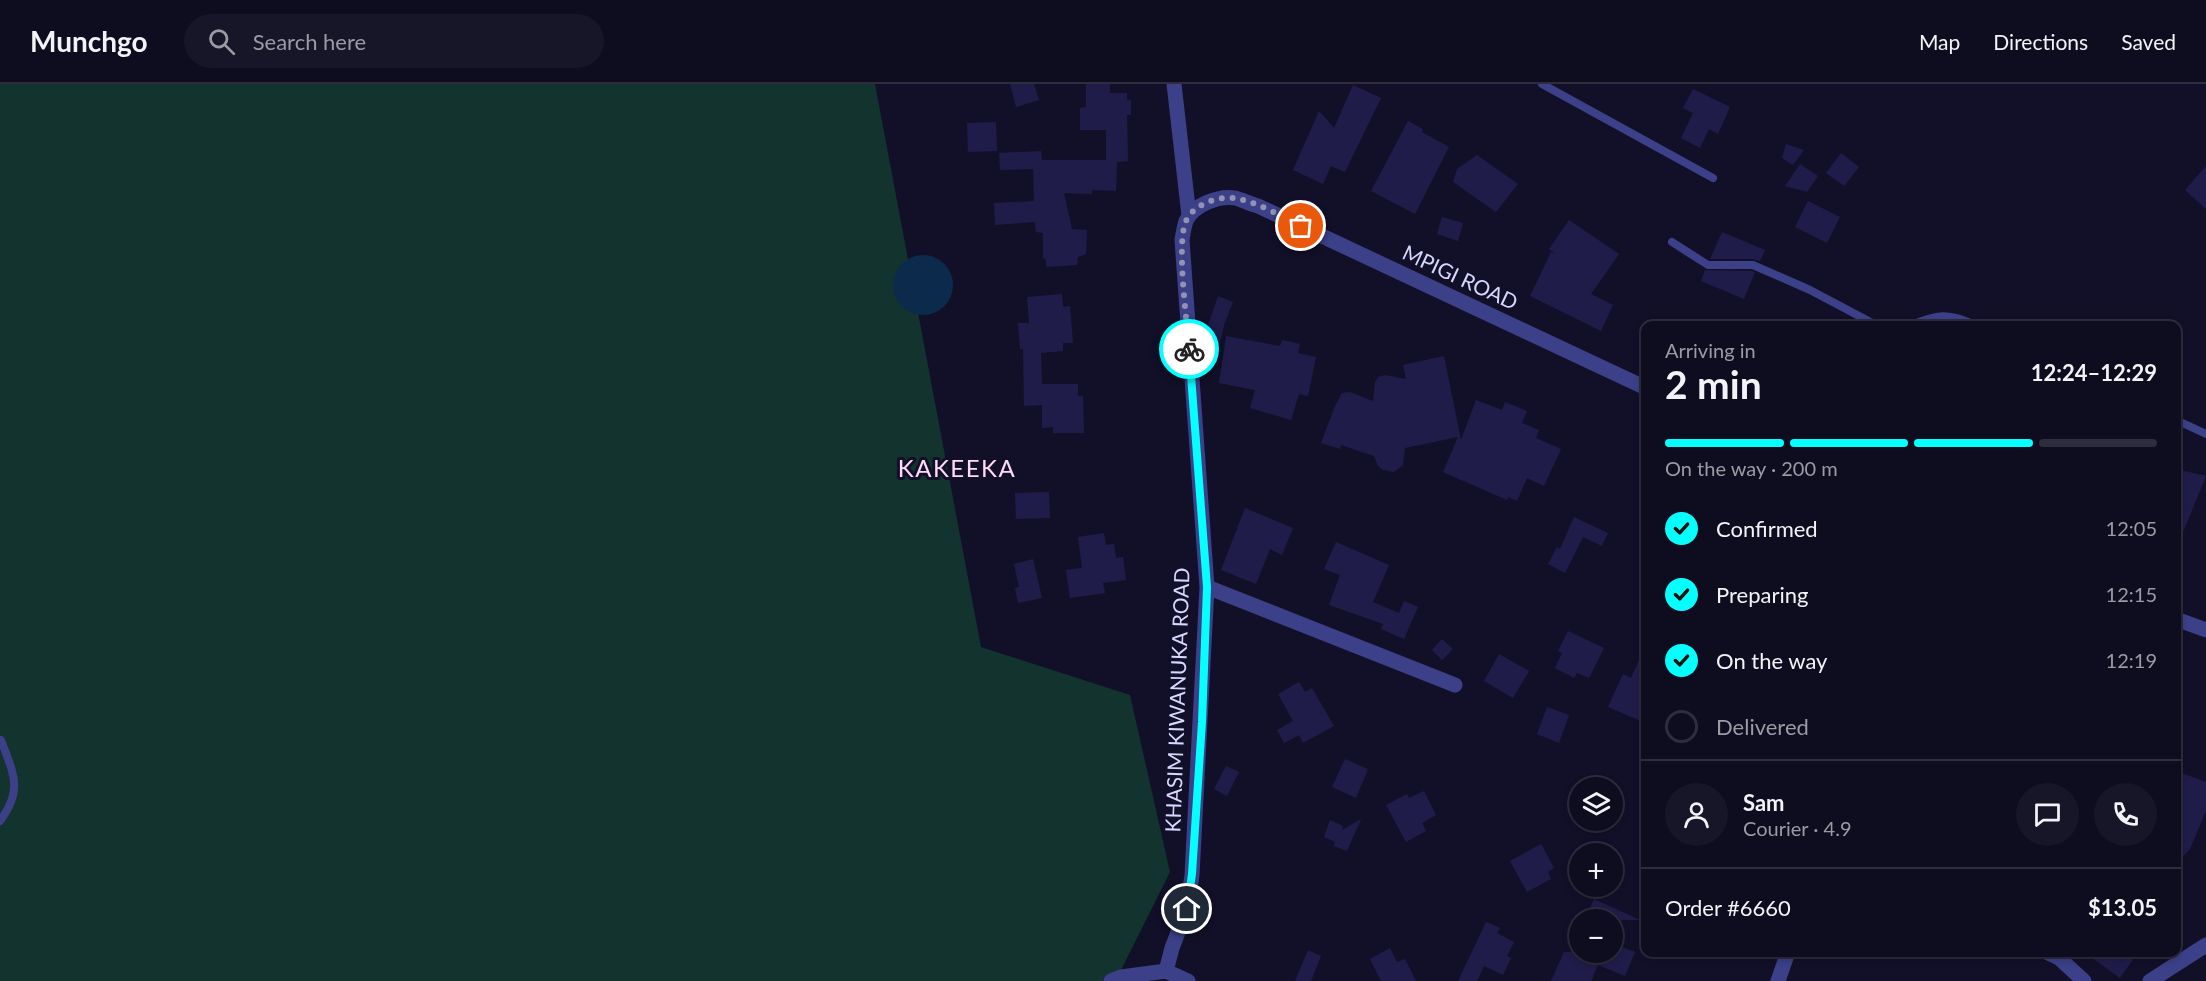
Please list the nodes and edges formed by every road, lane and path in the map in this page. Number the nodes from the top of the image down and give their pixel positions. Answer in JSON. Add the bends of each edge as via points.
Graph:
{"nodes":[{"id":1,"x":1174,"y":84,"type":"edge"},
{"id":2,"x":1542,"y":84,"type":"edge"},
{"id":3,"x":1713,"y":178,"type":"dead end"},
{"id":4,"x":1189,"y":216,"type":"junction"},
{"id":5,"x":1672,"y":242,"type":"dead end"},
{"id":6,"x":1869,"y":321,"type":"edge"},
{"id":7,"x":1921,"y":321,"type":"edge"},
{"id":8,"x":1967,"y":321,"type":"edge"},
{"id":9,"x":1641,"y":386,"type":"edge"},
{"id":10,"x":2181,"y":422,"type":"edge"},
{"id":11,"x":2206,"y":434,"type":"edge"},
{"id":12,"x":1207,"y":587,"type":"junction"},
{"id":13,"x":2181,"y":621,"type":"edge"},
{"id":14,"x":2206,"y":630,"type":"edge"},
{"id":15,"x":1455,"y":685,"type":"dead end"},
{"id":16,"x":1,"y":740,"type":"edge"},
{"id":17,"x":0,"y":821,"type":"edge"},
{"id":18,"x":2206,"y":945,"type":"edge"},
{"id":19,"x":1786,"y":957,"type":"edge"},
{"id":20,"x":2057,"y":957,"type":"edge"},
{"id":21,"x":1166,"y":971,"type":"junction"},
{"id":22,"x":1111,"y":981,"type":"edge"},
{"id":23,"x":1188,"y":981,"type":"edge"},
{"id":24,"x":1778,"y":981,"type":"edge"},
{"id":25,"x":2084,"y":981,"type":"edge"},
{"id":26,"x":2150,"y":981,"type":"edge"}],
"edges":[{"from":1,"to":4,"type":"street","name":"KHASIM KIWANUKA ROAD"},
{"from":2,"to":3,"type":"lane"},
{"from":4,"to":9,"type":"street","name":"MPIGI ROAD","via":[[1214,200],[1233,198],[1258,206]]},
{"from":4,"to":12,"type":"street","name":"KHASIM KIWANUKA ROAD","via":[[1182,240]]},
{"from":5,"to":6,"type":"lane","via":[[1708,265],[1753,265]]},
{"from":7,"to":8,"type":"lane","via":[[1957,316]]},
{"from":10,"to":11,"type":"lane"},
{"from":12,"to":15,"type":"street"},
{"from":12,"to":21,"type":"street","name":"KHASIM KIWANUKA ROAD","via":[[1192,874],[1187,909]]},
{"from":13,"to":14,"type":"street"},
{"from":16,"to":17,"type":"lane","via":[[15,774],[15,791]]},
{"from":18,"to":26,"type":"street"},
{"from":19,"to":24,"type":"street"},
{"from":20,"to":25,"type":"street"},
{"from":21,"to":22,"type":"street"},
{"from":21,"to":23,"type":"street"}]}
